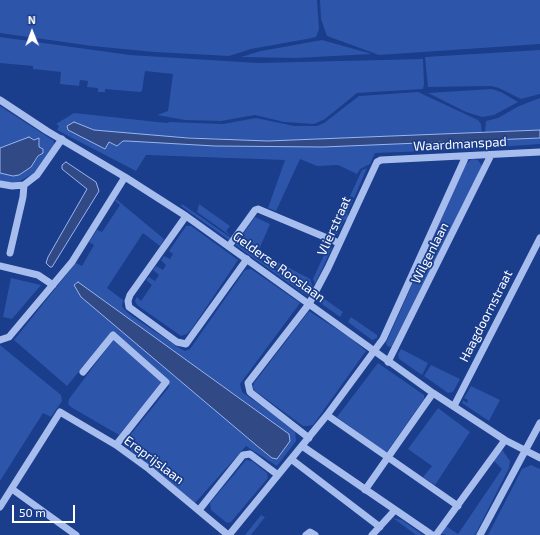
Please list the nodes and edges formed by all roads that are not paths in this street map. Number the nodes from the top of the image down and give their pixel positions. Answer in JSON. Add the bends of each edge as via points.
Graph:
{"nodes":[{"id":1,"x":0,"y":100,"type":"edge"},
{"id":2,"x":62,"y":140,"type":"junction"},
{"id":3,"x":540,"y":152,"type":"edge"},
{"id":4,"x":491,"y":154,"type":"junction"},
{"id":5,"x":466,"y":156,"type":"junction"},
{"id":6,"x":381,"y":160,"type":"joint"},
{"id":7,"x":125,"y":177,"type":"junction"},
{"id":8,"x":0,"y":184,"type":"edge"},
{"id":9,"x":24,"y":185,"type":"junction"},
{"id":10,"x":186,"y":216,"type":"junction"},
{"id":11,"x":540,"y":238,"type":"edge"},
{"id":12,"x":339,"y":243,"type":"junction"},
{"id":13,"x":229,"y":246,"type":"junction"},
{"id":14,"x":10,"y":253,"type":"dead end"},
{"id":15,"x":247,"y":259,"type":"junction"},
{"id":16,"x":0,"y":266,"type":"edge"},
{"id":17,"x":53,"y":285,"type":"junction"},
{"id":18,"x":309,"y":304,"type":"junction"},
{"id":19,"x":0,"y":340,"type":"edge"},
{"id":20,"x":374,"y":352,"type":"junction"},
{"id":21,"x":388,"y":362,"type":"junction"},
{"id":22,"x":83,"y":372,"type":"dead end"},
{"id":23,"x":433,"y":393,"type":"junction"},
{"id":24,"x":454,"y":406,"type":"junction"},
{"id":25,"x":327,"y":415,"type":"junction"},
{"id":26,"x":540,"y":424,"type":"edge"},
{"id":27,"x":308,"y":438,"type":"junction"},
{"id":28,"x":505,"y":440,"type":"junction"},
{"id":29,"x":116,"y":445,"type":"junction"},
{"id":30,"x":302,"y":446,"type":"junction"},
{"id":31,"x":526,"y":451,"type":"junction"},
{"id":32,"x":388,"y":458,"type":"junction"},
{"id":33,"x":540,"y":458,"type":"edge"},
{"id":34,"x":291,"y":459,"type":"junction"},
{"id":35,"x":278,"y":475,"type":"junction"},
{"id":36,"x":12,"y":489,"type":"junction"},
{"id":37,"x":365,"y":490,"type":"junction"},
{"id":38,"x":458,"y":506,"type":"junction"},
{"id":39,"x":0,"y":507,"type":"edge"},
{"id":40,"x":199,"y":510,"type":"junction"},
{"id":41,"x":395,"y":510,"type":"junction"},
{"id":42,"x":380,"y":527,"type":"junction"},
{"id":43,"x":76,"y":535,"type":"edge"},
{"id":44,"x":228,"y":535,"type":"edge"},
{"id":45,"x":306,"y":535,"type":"edge"},
{"id":46,"x":315,"y":535,"type":"edge"},
{"id":47,"x":372,"y":535,"type":"edge"},
{"id":48,"x":432,"y":535,"type":"edge"},
{"id":49,"x":436,"y":535,"type":"edge"},
{"id":50,"x":480,"y":535,"type":"edge"}],
"edges":[{"from":1,"to":2,"type":"street","name":"Gelderse Rooslaan"},
{"from":2,"to":7,"type":"street","name":"Gelderse Rooslaan"},
{"from":2,"to":9,"type":"street","via":[[37,175]]},
{"from":3,"to":4,"type":"street","name":"Waardmanspad"},
{"from":4,"to":5,"type":"street","name":"Waardmanspad"},
{"from":4,"to":21,"type":"street","name":"Wilgenlaan"},
{"from":5,"to":6,"type":"street","name":"Waardmanspad"},
{"from":5,"to":20,"type":"street","name":"Wilgenlaan","via":[[390,325]]},
{"from":6,"to":12,"type":"street","name":"Vlierstraat","via":[[376,162]]},
{"from":7,"to":10,"type":"street","name":"Gelderse Rooslaan"},
{"from":7,"to":17,"type":"street","via":[[72,262]]},
{"from":8,"to":9,"type":"street"},
{"from":9,"to":14,"type":"street"},
{"from":10,"to":13,"type":"street","name":"Gelderse Rooslaan"},
{"from":10,"to":15,"type":"street","via":[[128,301],[129,307],[177,342],[186,344]]},
{"from":11,"to":24,"type":"street","name":"Haagdoornstraat"},
{"from":12,"to":13,"type":"street","via":[[258,209]]},
{"from":12,"to":18,"type":"street","name":"Vlierstraat"},
{"from":13,"to":15,"type":"street","name":"Gelderse Rooslaan"},
{"from":15,"to":18,"type":"street","name":"Gelderse Rooslaan"},
{"from":16,"to":17,"type":"street","via":[[38,275]]},
{"from":17,"to":19,"type":"street","via":[[9,337]]},
{"from":18,"to":20,"type":"street","name":"Gelderse Rooslaan"},
{"from":18,"to":27,"type":"street","name":"Vlierstraat","via":[[248,384],[250,392]]},
{"from":20,"to":21,"type":"street","name":"Gelderse Rooslaan"},
{"from":20,"to":25,"type":"street","name":"Wilgenlaan"},
{"from":21,"to":23,"type":"street","name":"Gelderse Rooslaan"},
{"from":22,"to":29,"type":"street","via":[[113,335],[166,382]]},
{"from":23,"to":24,"type":"street","name":"Gelderse Rooslaan"},
{"from":23,"to":32,"type":"street"},
{"from":24,"to":28,"type":"street","name":"Gelderse Rooslaan"},
{"from":25,"to":27,"type":"street","name":"Wilgenlaan"},
{"from":25,"to":32,"type":"street"},
{"from":26,"to":31,"type":"street"},
{"from":27,"to":30,"type":"street","name":"Wilgenlaan"},
{"from":28,"to":31,"type":"street","name":"Gelderse Rooslaan"},
{"from":28,"to":38,"type":"street"},
{"from":29,"to":36,"type":"street","name":"Ereprijslaan","via":[[60,412]]},
{"from":29,"to":40,"type":"street","name":"Ereprijslaan"},
{"from":30,"to":34,"type":"street","name":"Wilgenlaan"},
{"from":30,"to":37,"type":"street"},
{"from":31,"to":33,"type":"street","name":"Gelderse Rooslaan"},
{"from":31,"to":50,"type":"street"},
{"from":32,"to":37,"type":"street"},
{"from":32,"to":38,"type":"street"},
{"from":34,"to":35,"type":"street","name":"Wilgenlaan"},
{"from":34,"to":42,"type":"street"},
{"from":35,"to":40,"type":"street","via":[[250,454],[243,455]]},
{"from":35,"to":44,"type":"street","name":"Wilgenlaan"},
{"from":36,"to":39,"type":"street"},
{"from":36,"to":43,"type":"street"},
{"from":37,"to":41,"type":"street"},
{"from":38,"to":49,"type":"street"},
{"from":40,"to":44,"type":"street","name":"Ereprijslaan"},
{"from":41,"to":42,"type":"street"},
{"from":41,"to":48,"type":"street"},
{"from":42,"to":47,"type":"street"},
{"from":45,"to":46,"type":"street","via":[[310,532]]}]}
